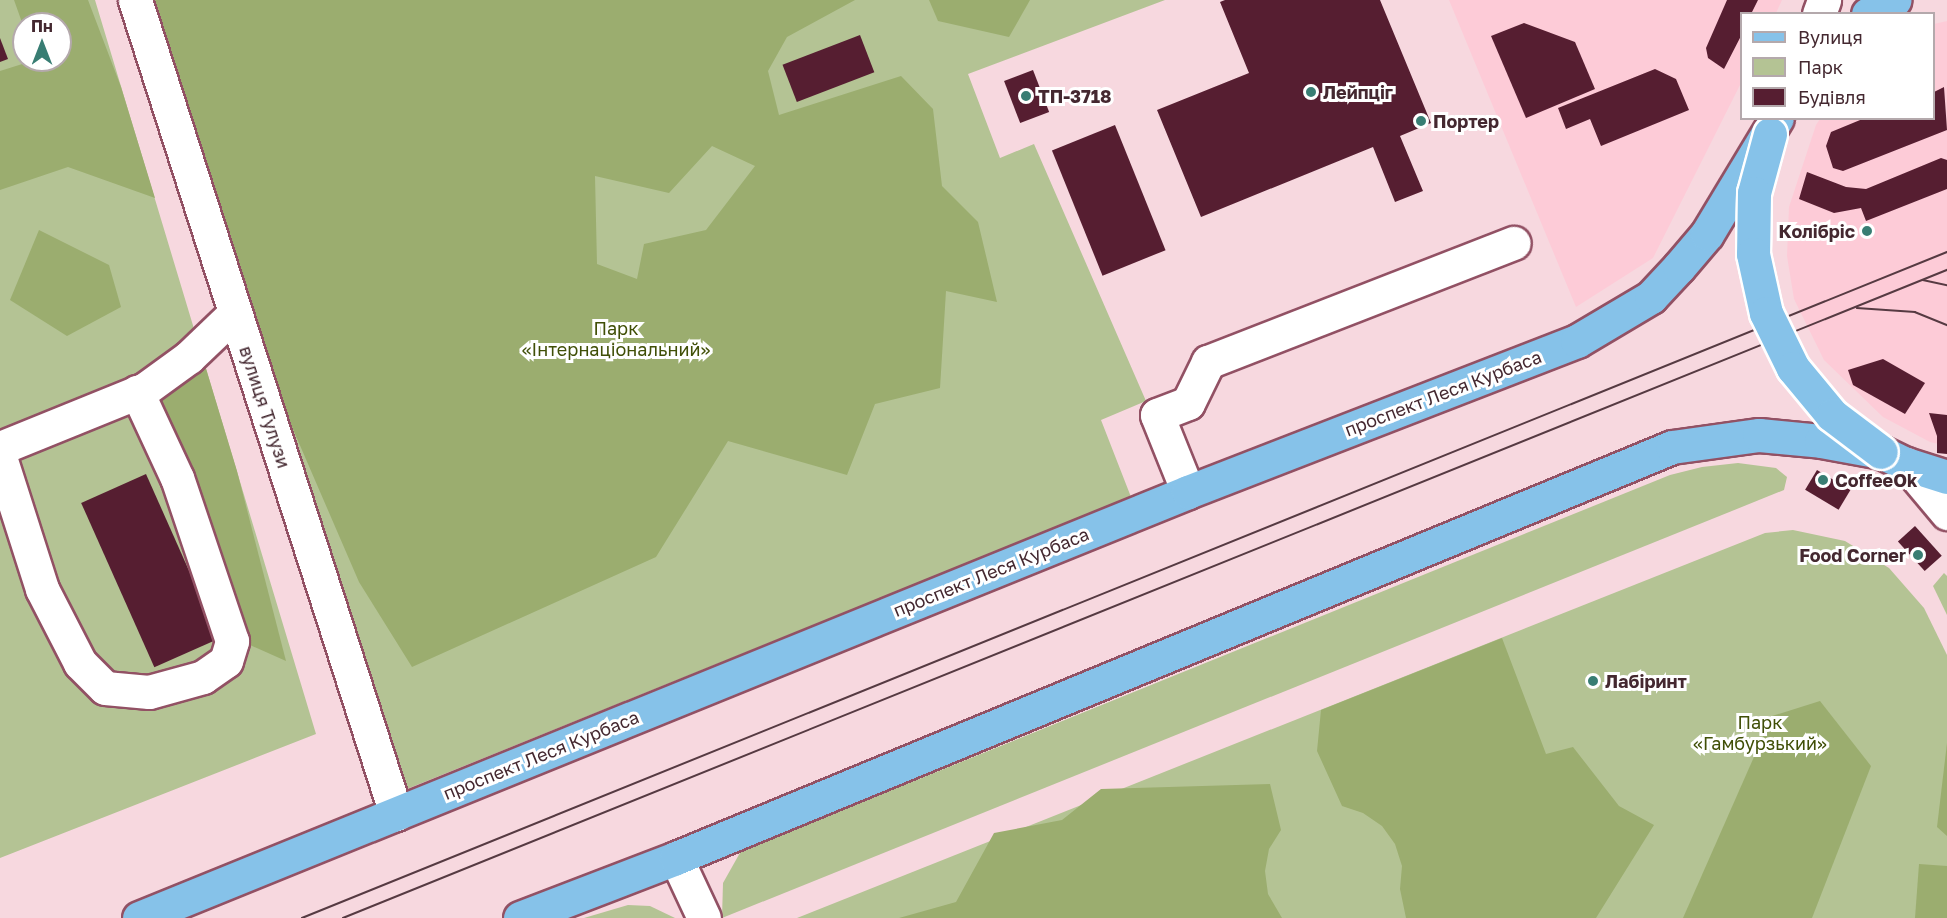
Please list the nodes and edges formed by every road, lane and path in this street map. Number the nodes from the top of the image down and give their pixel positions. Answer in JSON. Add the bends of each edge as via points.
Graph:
{"nodes":[{"id":1,"x":135,"y":0,"type":"edge"},
{"id":2,"x":1894,"y":0,"type":"edge"},
{"id":3,"x":1872,"y":12,"type":"edge"},
{"id":4,"x":1774,"y":126,"type":"edge"},
{"id":5,"x":1514,"y":243,"type":"dead end"},
{"id":6,"x":234,"y":314,"type":"junction"},
{"id":7,"x":137,"y":392,"type":"junction"},
{"id":8,"x":0,"y":448,"type":"edge"},
{"id":9,"x":0,"y":457,"type":"edge"},
{"id":10,"x":1893,"y":458,"type":"junction"},
{"id":11,"x":1947,"y":477,"type":"edge"},
{"id":12,"x":1188,"y":492,"type":"junction"},
{"id":13,"x":1947,"y":513,"type":"edge"},
{"id":14,"x":396,"y":814,"type":"junction"},
{"id":15,"x":676,"y":858,"type":"junction"},
{"id":16,"x":139,"y":918,"type":"edge"},
{"id":17,"x":520,"y":918,"type":"edge"},
{"id":18,"x":704,"y":918,"type":"edge"}],
"edges":[{"from":1,"to":6,"type":"street","name":"вулиця Тулузи"},
{"from":2,"to":3,"type":"main road"},
{"from":4,"to":10,"type":"main road","bridge":true,"via":[[1754,193],[1753,254],[1766,313],[1793,368],[1832,415]]},
{"from":4,"to":12,"type":"main road","name":"проспект Леся Курбаса","bridge":true,"via":[[1707,234],[1651,297],[1577,341]]},
{"from":5,"to":12,"type":"street","via":[[1208,362],[1188,403],[1157,415]]},
{"from":6,"to":7,"type":"street","via":[[189,357]]},
{"from":6,"to":14,"type":"street","name":"вулиця Тулузи"},
{"from":7,"to":8,"type":"street"},
{"from":7,"to":9,"type":"street","via":[[177,478],[232,641],[226,661],[203,677],[149,692],[105,688],[80,663],[42,589]]},
{"from":10,"to":11,"type":"main road"},
{"from":10,"to":13,"type":"street"},
{"from":10,"to":15,"type":"main road","via":[[1759,435],[1672,447]]},
{"from":12,"to":14,"type":"main road","name":"проспект Леся Курбаса"},
{"from":14,"to":16,"type":"main road","name":"проспект Леся Курбаса"},
{"from":15,"to":17,"type":"main road"},
{"from":15,"to":18,"type":"street"}]}
